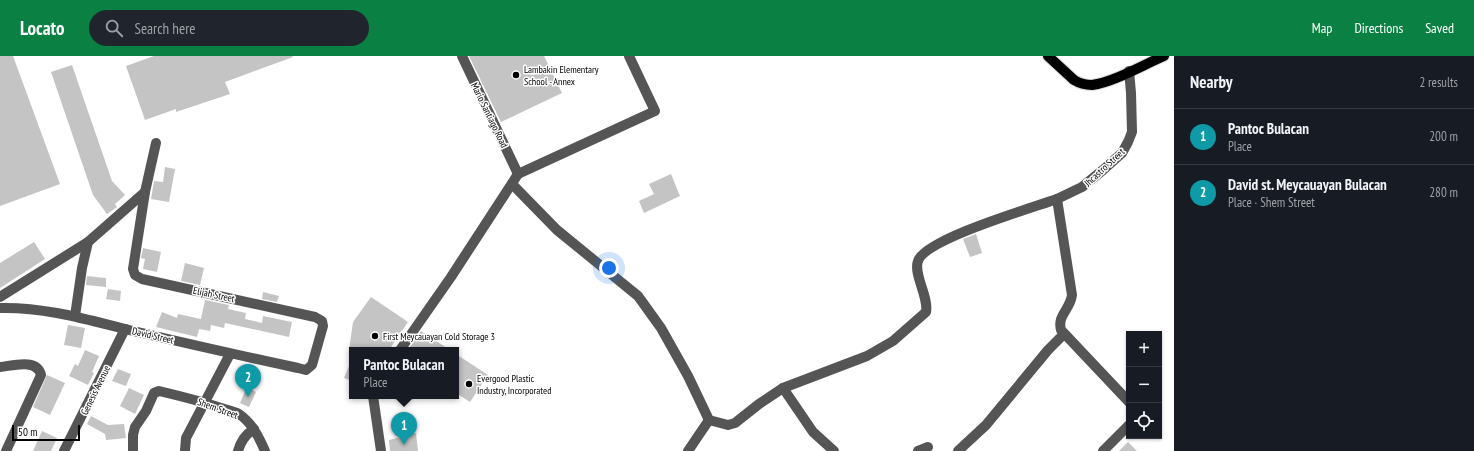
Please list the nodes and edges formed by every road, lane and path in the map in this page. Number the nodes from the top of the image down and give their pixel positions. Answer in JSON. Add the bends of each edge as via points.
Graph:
{"nodes":[{"id":1,"x":462,"y":56,"type":"edge"},
{"id":2,"x":630,"y":56,"type":"edge"},
{"id":3,"x":1048,"y":56,"type":"edge"},
{"id":4,"x":1164,"y":56,"type":"edge"},
{"id":5,"x":1129,"y":71,"type":"junction"},
{"id":6,"x":156,"y":143,"type":"dead end"},
{"id":7,"x":518,"y":174,"type":"junction"},
{"id":8,"x":512,"y":184,"type":"junction"},
{"id":9,"x":145,"y":192,"type":"junction"},
{"id":10,"x":1057,"y":199,"type":"junction"},
{"id":11,"x":88,"y":242,"type":"junction"},
{"id":12,"x":0,"y":297,"type":"edge"},
{"id":13,"x":0,"y":308,"type":"edge"},
{"id":14,"x":75,"y":316,"type":"junction"},
{"id":15,"x":125,"y":329,"type":"junction"},
{"id":16,"x":1064,"y":334,"type":"junction"},
{"id":17,"x":402,"y":347,"type":"edge"},
{"id":18,"x":230,"y":354,"type":"junction"},
{"id":19,"x":0,"y":367,"type":"edge"},
{"id":20,"x":306,"y":370,"type":"joint"},
{"id":21,"x":784,"y":388,"type":"junction"},
{"id":22,"x":372,"y":399,"type":"edge"},
{"id":23,"x":1126,"y":399,"type":"edge"},
{"id":24,"x":206,"y":403,"type":"junction"},
{"id":25,"x":709,"y":420,"type":"junction"},
{"id":26,"x":1126,"y":428,"type":"edge"},
{"id":27,"x":254,"y":429,"type":"junction"},
{"id":28,"x":928,"y":447,"type":"dead end"},
{"id":29,"x":6,"y":451,"type":"edge"},
{"id":30,"x":64,"y":451,"type":"edge"},
{"id":31,"x":133,"y":451,"type":"edge"},
{"id":32,"x":185,"y":451,"type":"edge"},
{"id":33,"x":238,"y":451,"type":"edge"},
{"id":34,"x":265,"y":451,"type":"edge"},
{"id":35,"x":381,"y":451,"type":"edge"},
{"id":36,"x":688,"y":451,"type":"edge"},
{"id":37,"x":834,"y":451,"type":"edge"},
{"id":38,"x":918,"y":451,"type":"edge"},
{"id":39,"x":958,"y":451,"type":"edge"},
{"id":40,"x":1103,"y":451,"type":"edge"}],
"edges":[{"from":1,"to":7,"type":"street","name":"Mario Santiago Road"},
{"from":2,"to":7,"type":"street","via":[[655,111]]},
{"from":3,"to":5,"type":"main road","via":[[1074,80],[1087,84],[1111,79]]},
{"from":4,"to":5,"type":"main road"},
{"from":5,"to":10,"type":"street","name":"Jhcastro Street","via":[[1132,132],[1122,153],[1082,187]]},
{"from":6,"to":9,"type":"street","name":"Elijah Street"},
{"from":7,"to":8,"type":"street"},
{"from":8,"to":17,"type":"street"},
{"from":8,"to":25,"type":"street","via":[[558,230],[638,296],[661,328]]},
{"from":9,"to":11,"type":"street"},
{"from":9,"to":20,"type":"street","name":"Elijah Street","via":[[133,269],[135,275],[322,320],[323,326],[312,365]]},
{"from":10,"to":16,"type":"street","via":[[1072,296],[1070,305],[1059,322]]},
{"from":10,"to":21,"type":"street","name":"Jhcastro Street","via":[[969,230],[926,251],[917,262],[917,268],[926,301],[926,312],[893,341],[867,356]]},
{"from":11,"to":12,"type":"street"},
{"from":11,"to":14,"type":"street"},
{"from":13,"to":14,"type":"street","name":"David Street","via":[[22,307]]},
{"from":14,"to":15,"type":"street","name":"David Street"},
{"from":15,"to":18,"type":"street","name":"David Street"},
{"from":15,"to":30,"type":"street","name":"Genesis Avenue"},
{"from":16,"to":23,"type":"street"},
{"from":16,"to":39,"type":"street","via":[[986,425]]},
{"from":18,"to":20,"type":"street","name":"David Street"},
{"from":18,"to":24,"type":"street"},
{"from":19,"to":29,"type":"street","via":[[29,364],[36,366],[41,374]]},
{"from":21,"to":25,"type":"street","via":[[735,423],[728,425]]},
{"from":21,"to":37,"type":"street","via":[[813,432]]},
{"from":22,"to":35,"type":"street"},
{"from":24,"to":27,"type":"street","name":"Shem Street","via":[[238,413]]},
{"from":24,"to":31,"type":"street","name":"Shem Street","via":[[159,391],[154,393],[135,427]]},
{"from":24,"to":32,"type":"street","via":[[186,438]]},
{"from":25,"to":36,"type":"street"},
{"from":26,"to":40,"type":"street"},
{"from":27,"to":33,"type":"street","via":[[245,436]]},
{"from":27,"to":34,"type":"street","name":"Shem Street"},
{"from":28,"to":38,"type":"street"}]}
